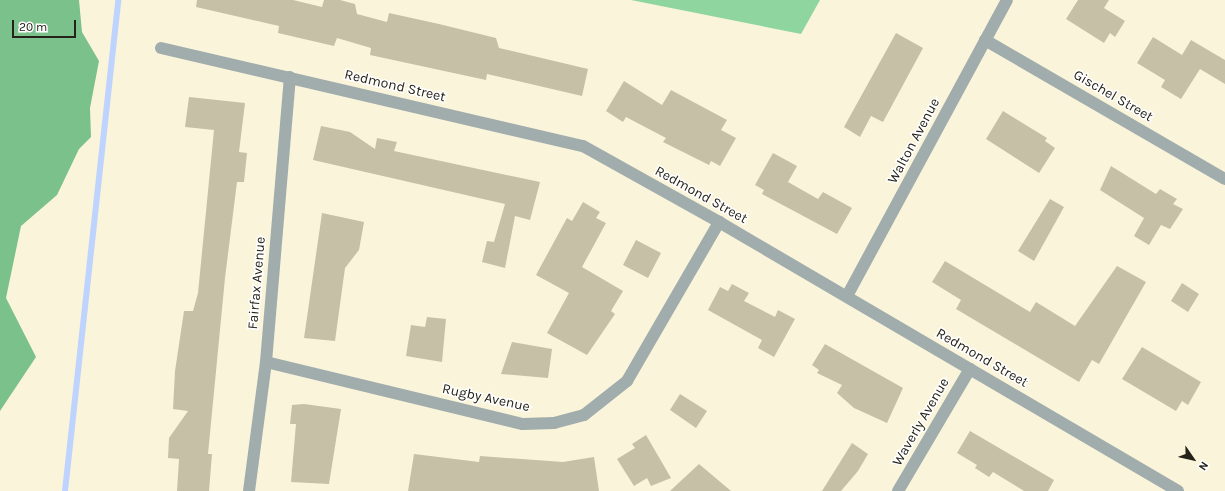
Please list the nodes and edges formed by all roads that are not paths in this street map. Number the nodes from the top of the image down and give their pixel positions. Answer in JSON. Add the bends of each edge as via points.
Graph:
{"nodes":[{"id":1,"x":1007,"y":0,"type":"edge"},
{"id":2,"x":986,"y":40,"type":"junction"},
{"id":3,"x":161,"y":48,"type":"dead end"},
{"id":4,"x":290,"y":77,"type":"junction"},
{"id":5,"x":1225,"y":178,"type":"edge"},
{"id":6,"x":720,"y":222,"type":"junction"},
{"id":7,"x":847,"y":296,"type":"junction"},
{"id":8,"x":266,"y":362,"type":"junction"},
{"id":9,"x":970,"y":369,"type":"junction"},
{"id":10,"x":249,"y":491,"type":"edge"},
{"id":11,"x":898,"y":491,"type":"edge"},
{"id":12,"x":1178,"y":491,"type":"edge"}],
"edges":[{"from":1,"to":2,"type":"street","name":"Walton Avenue"},
{"from":2,"to":5,"type":"street","name":"Gischel Street"},
{"from":2,"to":7,"type":"street","name":"Walton Avenue"},
{"from":3,"to":4,"type":"street","name":"Redmond Street"},
{"from":4,"to":6,"type":"street","name":"Redmond Street","via":[[583,146]]},
{"from":4,"to":8,"type":"street","name":"Fairfax Avenue"},
{"from":6,"to":7,"type":"street","name":"Redmond Street"},
{"from":6,"to":8,"type":"street","name":"Rugby Avenue","via":[[627,381],[584,415],[554,423],[523,424]]},
{"from":7,"to":9,"type":"street","name":"Redmond Street"},
{"from":8,"to":10,"type":"street","name":"Fairfax Avenue"},
{"from":9,"to":11,"type":"street","name":"Waverly Avenue"},
{"from":9,"to":12,"type":"street","name":"Redmond Street"}]}
